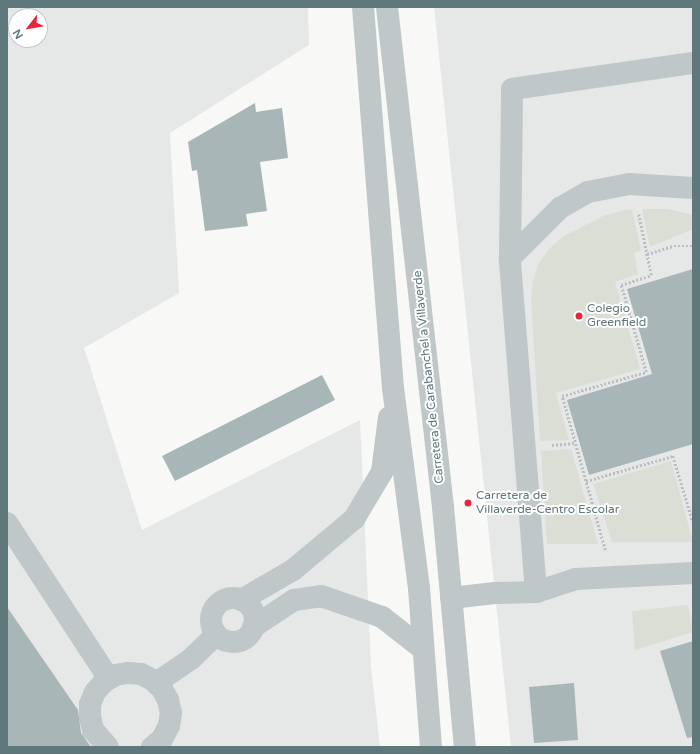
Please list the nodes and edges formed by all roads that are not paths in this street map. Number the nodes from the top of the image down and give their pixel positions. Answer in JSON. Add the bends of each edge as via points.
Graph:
{"nodes":[{"id":1,"x":362,"y":7,"type":"edge"},
{"id":2,"x":387,"y":7,"type":"edge"},
{"id":3,"x":693,"y":63,"type":"edge"},
{"id":4,"x":693,"y":188,"type":"edge"},
{"id":5,"x":510,"y":258,"type":"junction"},
{"id":6,"x":393,"y":388,"type":"junction"},
{"id":7,"x":7,"y":523,"type":"edge"},
{"id":8,"x":693,"y":573,"type":"edge"},
{"id":9,"x":536,"y":592,"type":"junction"},
{"id":10,"x":451,"y":598,"type":"junction"},
{"id":11,"x":241,"y":600,"type":"junction"},
{"id":12,"x":253,"y":627,"type":"junction"},
{"id":13,"x":216,"y":635,"type":"junction"},
{"id":14,"x":423,"y":649,"type":"junction"},
{"id":15,"x":109,"y":679,"type":"junction"},
{"id":16,"x":156,"y":683,"type":"junction"},
{"id":17,"x":108,"y":747,"type":"edge"},
{"id":18,"x":152,"y":747,"type":"edge"},
{"id":19,"x":431,"y":747,"type":"edge"},
{"id":20,"x":465,"y":747,"type":"edge"}],
"edges":[{"from":1,"to":6,"type":"street"},
{"from":2,"to":10,"type":"street","name":"Carretera de Carabanchel a Villaverde"},
{"from":3,"to":5,"type":"street","via":[[512,89]]},
{"from":4,"to":5,"type":"street","via":[[632,185],[588,192],[560,208]]},
{"from":5,"to":9,"type":"street"},
{"from":6,"to":11,"type":"street","via":[[382,472],[354,519],[293,570]]},
{"from":6,"to":14,"type":"street","via":[[419,588]]},
{"from":7,"to":15,"type":"street"},
{"from":8,"to":9,"type":"street","via":[[576,579]]},
{"from":9,"to":10,"type":"street"},
{"from":10,"to":20,"type":"street","name":"Carretera de Carabanchel a Villaverde"},
{"from":11,"to":12,"type":"street","via":[[251,608],[254,615]]},
{"from":11,"to":13,"type":"street","via":[[225,600],[214,609],[211,624]]},
{"from":12,"to":13,"type":"street","via":[[248,636],[236,642],[223,640]]},
{"from":12,"to":14,"type":"street","via":[[294,600],[321,596],[382,617]]},
{"from":13,"to":16,"type":"street","via":[[191,659]]},
{"from":14,"to":19,"type":"street"},
{"from":15,"to":16,"type":"street","via":[[128,673],[141,674]]},
{"from":15,"to":17,"type":"street","via":[[95,692],[90,704],[93,730]]},
{"from":16,"to":18,"type":"street","via":[[168,700],[171,713],[169,726],[162,739]]}]}
